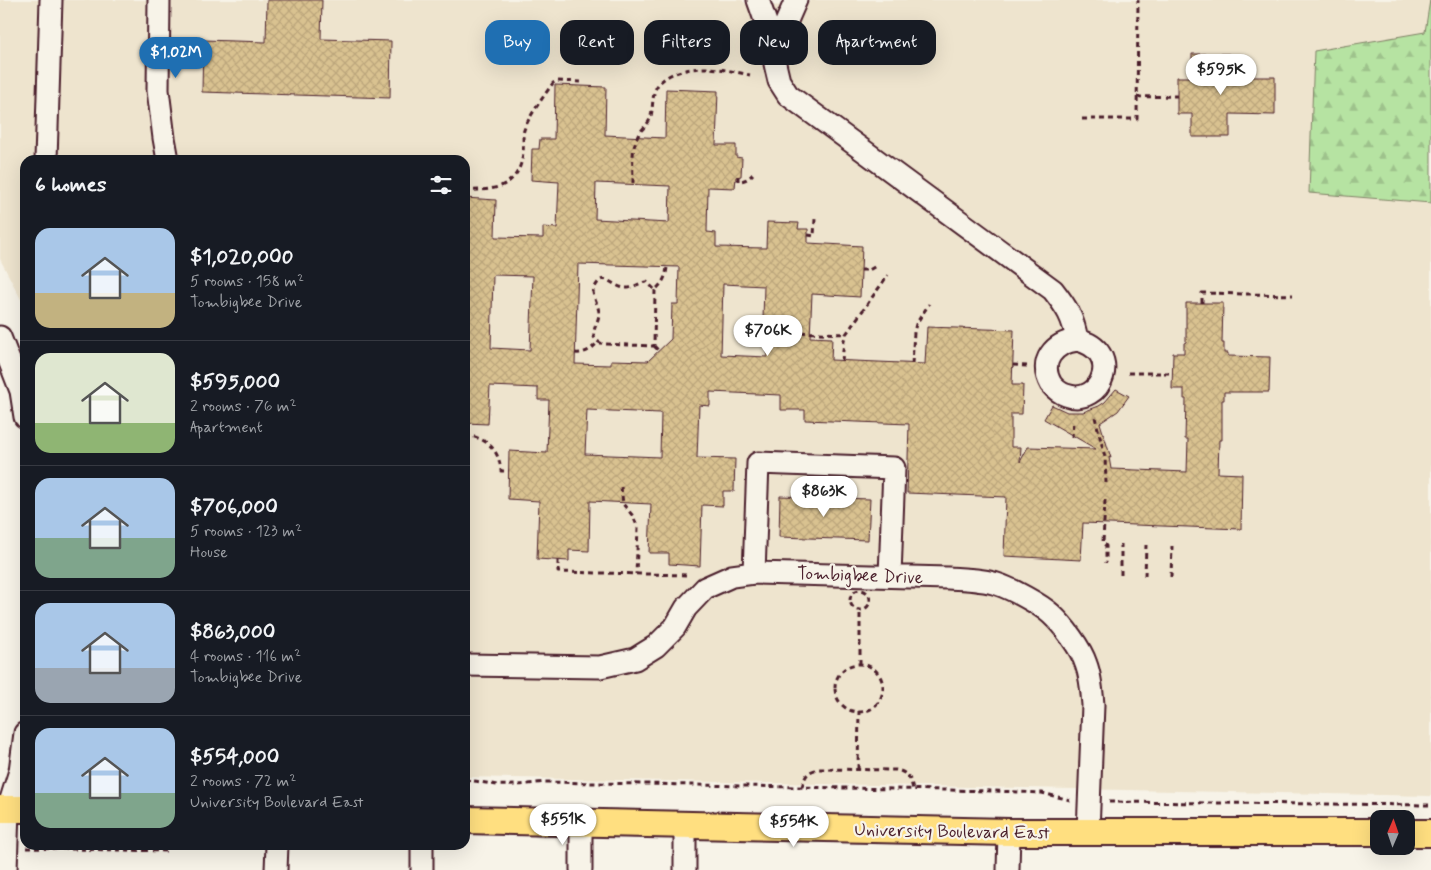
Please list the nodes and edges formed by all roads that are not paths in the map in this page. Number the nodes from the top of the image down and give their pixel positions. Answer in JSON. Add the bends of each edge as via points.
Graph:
{"nodes":[{"id":1,"x":51,"y":0,"type":"edge"},
{"id":2,"x":159,"y":0,"type":"edge"},
{"id":3,"x":758,"y":0,"type":"edge"},
{"id":4,"x":796,"y":0,"type":"edge"},
{"id":5,"x":765,"y":20,"type":"edge"},
{"id":6,"x":787,"y":20,"type":"edge"},
{"id":7,"x":775,"y":65,"type":"edge"},
{"id":8,"x":46,"y":155,"type":"edge"},
{"id":9,"x":167,"y":155,"type":"edge"},
{"id":10,"x":0,"y":337,"type":"edge"},
{"id":11,"x":1077,"y":340,"type":"dead end"},
{"id":12,"x":20,"y":391,"type":"edge"},
{"id":13,"x":754,"y":572,"type":"junction"},
{"id":14,"x":890,"y":576,"type":"junction"},
{"id":15,"x":470,"y":665,"type":"edge"},
{"id":16,"x":20,"y":771,"type":"edge"},
{"id":17,"x":8,"y":806,"type":"edge"},
{"id":18,"x":470,"y":820,"type":"edge"},
{"id":19,"x":581,"y":822,"type":"junction"},
{"id":20,"x":685,"y":825,"type":"junction"},
{"id":21,"x":1009,"y":832,"type":"junction"},
{"id":22,"x":1088,"y":832,"type":"junction"},
{"id":23,"x":1370,"y":832,"type":"edge"},
{"id":24,"x":1415,"y":832,"type":"edge"},
{"id":25,"x":1431,"y":833,"type":"edge"},
{"id":26,"x":277,"y":850,"type":"edge"},
{"id":27,"x":422,"y":850,"type":"edge"},
{"id":28,"x":6,"y":870,"type":"edge"},
{"id":29,"x":276,"y":870,"type":"edge"},
{"id":30,"x":422,"y":870,"type":"edge"},
{"id":31,"x":581,"y":870,"type":"edge"},
{"id":32,"x":686,"y":870,"type":"edge"},
{"id":33,"x":1008,"y":870,"type":"edge"}],
"edges":[{"from":1,"to":8,"type":"street"},
{"from":2,"to":9,"type":"street","via":[[158,90]]},
{"from":3,"to":5,"type":"street"},
{"from":4,"to":6,"type":"street"},
{"from":7,"to":11,"type":"street","via":[[778,81],[788,95],[1053,290],[1066,306]]},
{"from":10,"to":12,"type":"street"},
{"from":13,"to":14,"type":"street","name":"Tombigbee Drive"},
{"from":13,"to":14,"type":"street","via":[[758,463],[894,468]]},
{"from":13,"to":15,"type":"street","name":"Tombigbee Drive","via":[[732,576],[705,588],[686,608],[675,627],[656,646],[634,659],[600,667]]},
{"from":14,"to":22,"type":"street","name":"Tombigbee Drive","via":[[996,584],[1019,593],[1050,614],[1075,643],[1086,664],[1092,686]]},
{"from":16,"to":17,"type":"street"},
{"from":17,"to":28,"type":"street"},
{"from":18,"to":19,"type":"main road","name":"University Boulevard East"},
{"from":19,"to":20,"type":"main road","name":"University Boulevard East"},
{"from":19,"to":31,"type":"street"},
{"from":20,"to":21,"type":"main road","name":"University Boulevard East"},
{"from":20,"to":32,"type":"street"},
{"from":21,"to":22,"type":"main road","name":"University Boulevard East"},
{"from":21,"to":33,"type":"street"},
{"from":22,"to":23,"type":"main road","name":"University Boulevard East"},
{"from":24,"to":25,"type":"main road"},
{"from":26,"to":29,"type":"street"},
{"from":27,"to":30,"type":"street"}]}
